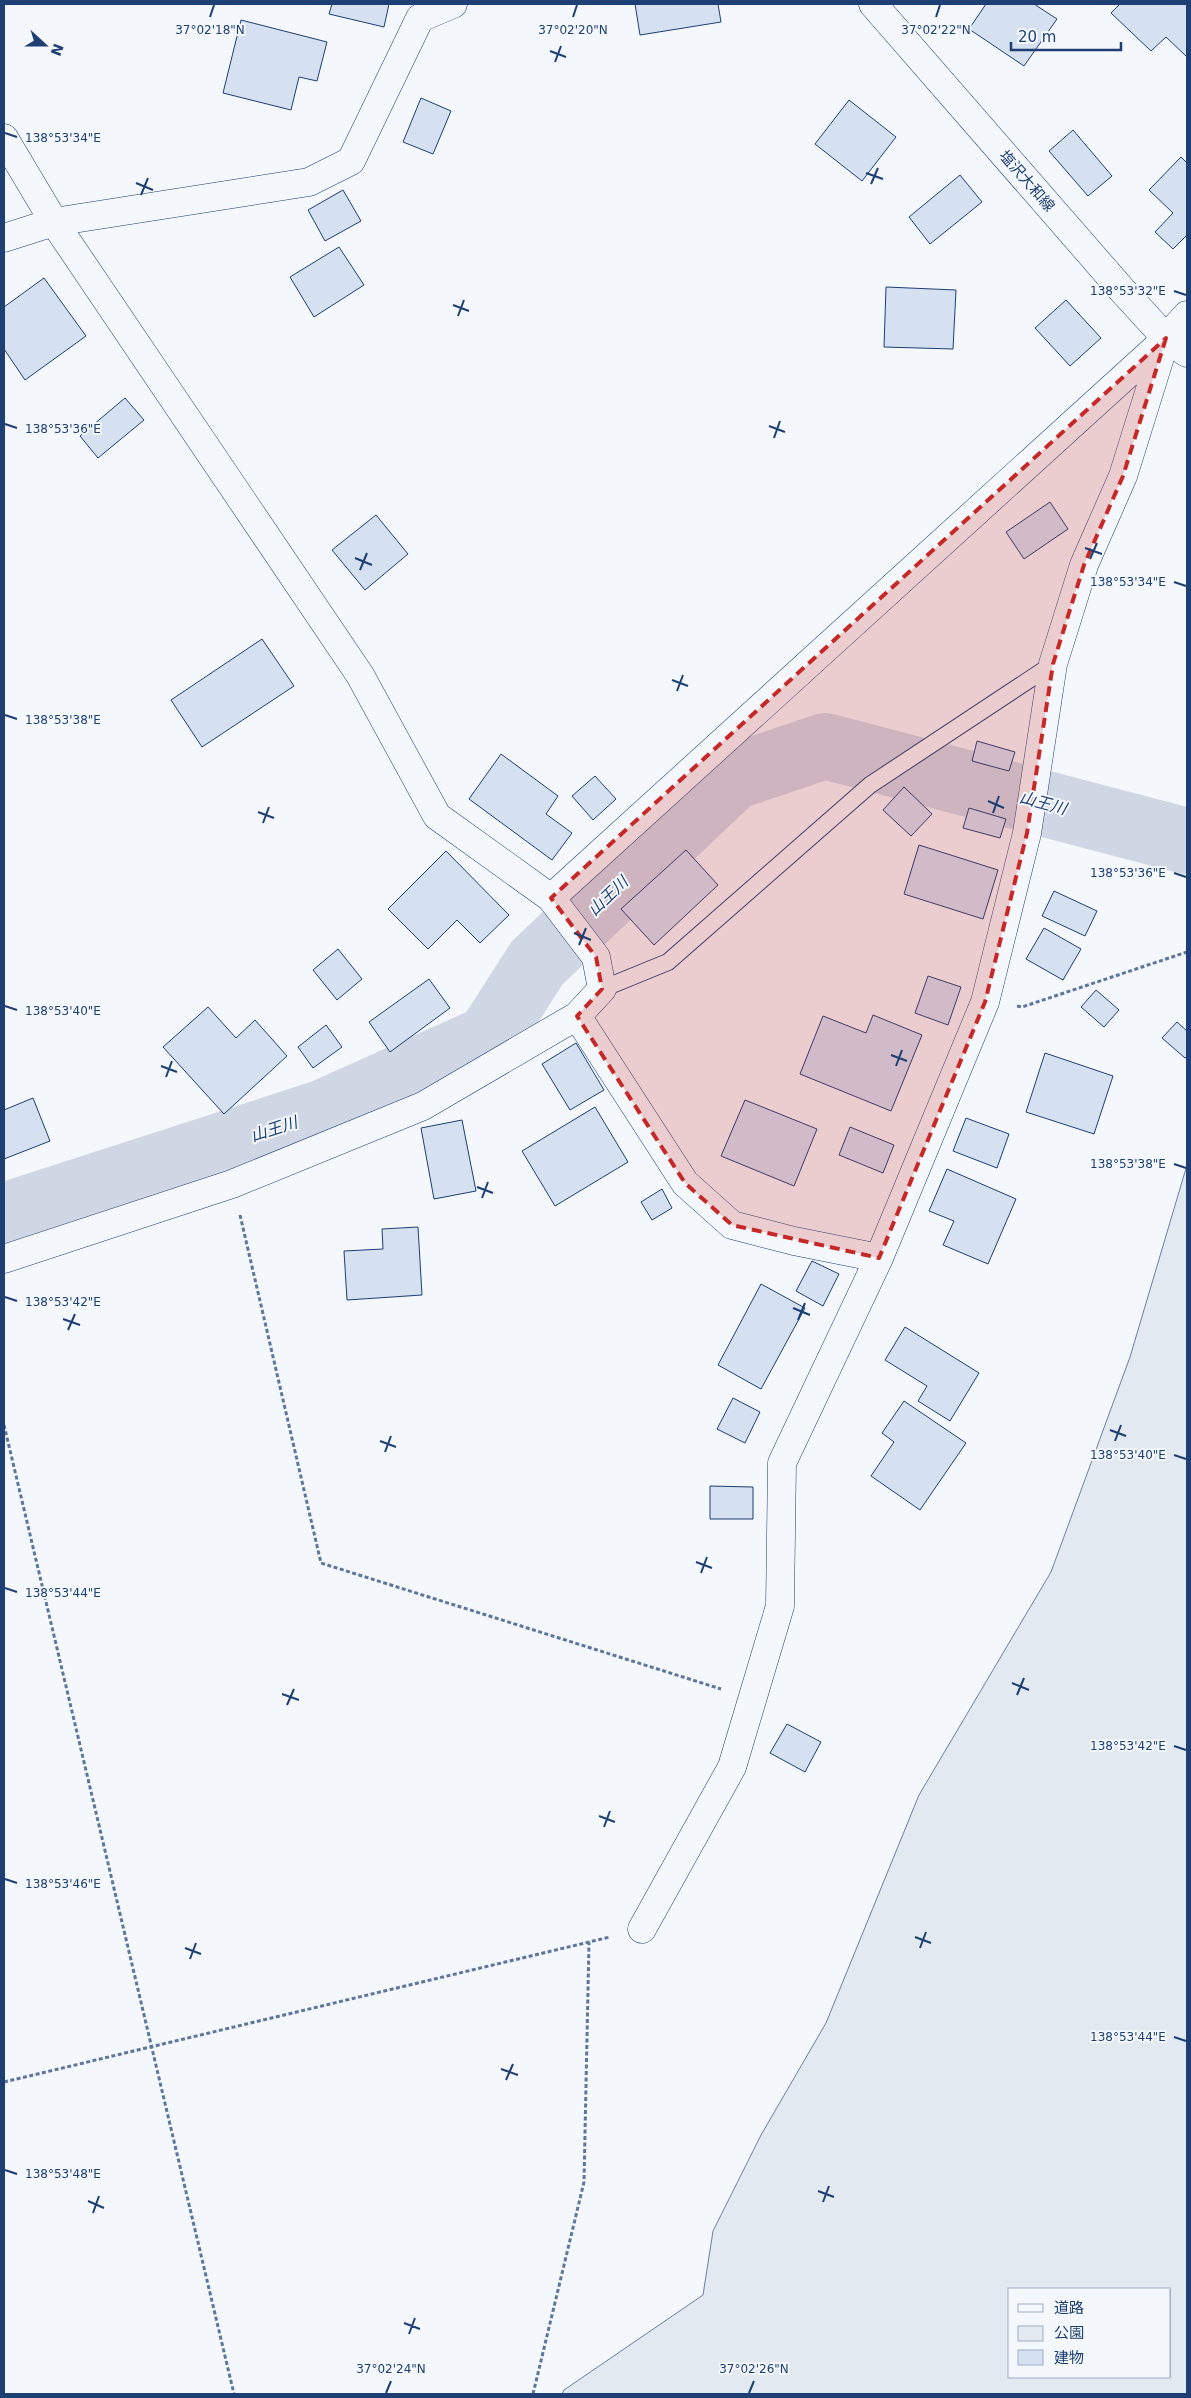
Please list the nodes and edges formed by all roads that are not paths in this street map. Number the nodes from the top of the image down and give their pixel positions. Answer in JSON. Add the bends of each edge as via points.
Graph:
{"nodes":[{"id":1,"x":453,"y":4,"type":"edge"},
{"id":2,"x":873,"y":4,"type":"edge"},
{"id":3,"x":4,"y":138,"type":"edge"},
{"id":4,"x":54,"y":222,"type":"junction"},
{"id":5,"x":4,"y":238,"type":"edge"},
{"id":6,"x":1187,"y":315,"type":"edge"},
{"id":7,"x":1177,"y":346,"type":"edge"},
{"id":8,"x":1053,"y":664,"type":"junction"},
{"id":9,"x":552,"y":899,"type":"junction"},
{"id":10,"x":602,"y":989,"type":"junction"},
{"id":11,"x":576,"y":1016,"type":"junction"},
{"id":12,"x":879,"y":1258,"type":"junction"},
{"id":13,"x":4,"y":1260,"type":"edge"},
{"id":14,"x":642,"y":1929,"type":"road end"}],
"edges":[{"from":1,"to":4,"type":"street","via":[[420,18],[351,160],[309,182]]},
{"from":2,"to":7,"type":"street","name":"塩沢大和線","via":[[1122,290]]},
{"from":3,"to":4,"type":"street"},
{"from":4,"to":5,"type":"street"},
{"from":4,"to":9,"type":"street","via":[[360,675],[436,816]]},
{"from":6,"to":7,"type":"street"},
{"from":7,"to":8,"type":"street","via":[[1084,565]]},
{"from":7,"to":9,"type":"street"},
{"from":8,"to":10,"type":"lane","via":[[870,785],[668,962]]},
{"from":8,"to":12,"type":"street","via":[[1027,833],[985,1002]]},
{"from":9,"to":10,"type":"street","via":[[596,957]]},
{"from":10,"to":11,"type":"street"},
{"from":11,"to":12,"type":"street","via":[[685,1183],[732,1224],[794,1241]]},
{"from":11,"to":13,"type":"street","via":[[423,1106],[232,1184]]},
{"from":12,"to":14,"type":"street","via":[[782,1464],[780,1606],[732,1767]]}]}
